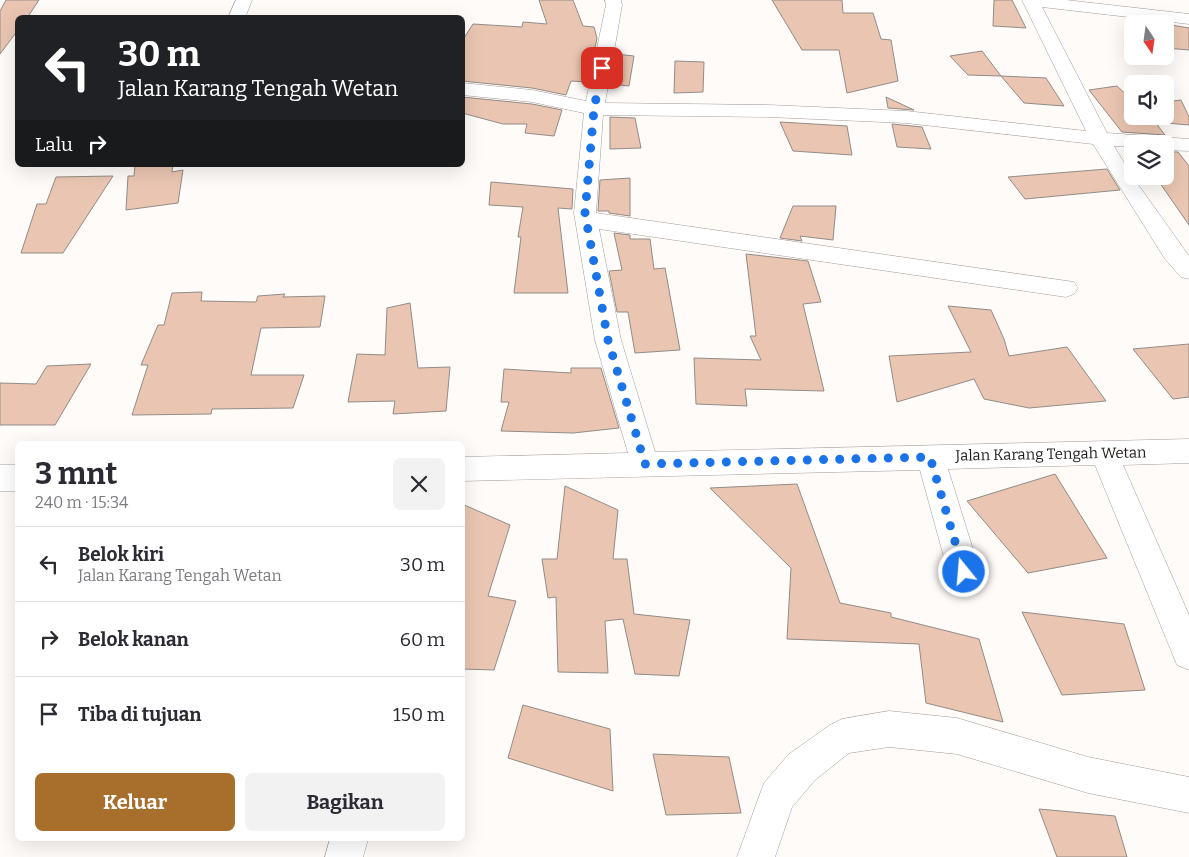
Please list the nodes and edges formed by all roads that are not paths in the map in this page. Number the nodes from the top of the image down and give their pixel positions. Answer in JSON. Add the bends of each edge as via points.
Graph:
{"nodes":[{"id":1,"x":244,"y":0,"type":"edge"},
{"id":2,"x":612,"y":0,"type":"edge"},
{"id":3,"x":1153,"y":0,"type":"edge"},
{"id":4,"x":1030,"y":1,"type":"edge"},
{"id":5,"x":237,"y":15,"type":"edge"},
{"id":6,"x":1159,"y":15,"type":"edge"},
{"id":7,"x":1167,"y":15,"type":"edge"},
{"id":8,"x":1174,"y":17,"type":"edge"},
{"id":9,"x":1189,"y":18,"type":"edge"},
{"id":10,"x":465,"y":89,"type":"edge"},
{"id":11,"x":594,"y":109,"type":"junction"},
{"id":12,"x":1100,"y":139,"type":"junction"},
{"id":13,"x":1189,"y":145,"type":"edge"},
{"id":14,"x":586,"y":220,"type":"junction"},
{"id":15,"x":1189,"y":271,"type":"edge"},
{"id":16,"x":1066,"y":288,"type":"dead end"},
{"id":17,"x":1189,"y":451,"type":"edge"},
{"id":18,"x":1104,"y":453,"type":"junction"},
{"id":19,"x":930,"y":457,"type":"junction"},
{"id":20,"x":645,"y":464,"type":"junction"},
{"id":21,"x":465,"y":469,"type":"edge"},
{"id":22,"x":964,"y":572,"type":"dead end"},
{"id":23,"x":1189,"y":653,"type":"edge"},
{"id":24,"x":1189,"y":794,"type":"edge"},
{"id":25,"x":348,"y":841,"type":"edge"},
{"id":26,"x":344,"y":857,"type":"edge"},
{"id":27,"x":756,"y":857,"type":"edge"}],
"edges":[{"from":1,"to":5,"type":"street"},
{"from":2,"to":11,"type":"street","via":[[614,5]]},
{"from":3,"to":7,"type":"street"},
{"from":4,"to":6,"type":"street"},
{"from":4,"to":12,"type":"street"},
{"from":8,"to":9,"type":"street"},
{"from":10,"to":11,"type":"street","via":[[532,96]]},
{"from":11,"to":12,"type":"street","via":[[906,117]]},
{"from":11,"to":14,"type":"street"},
{"from":12,"to":13,"type":"street"},
{"from":12,"to":15,"type":"street","via":[[1173,253]]},
{"from":14,"to":16,"type":"street"},
{"from":14,"to":20,"type":"street","via":[[608,340]]},
{"from":17,"to":18,"type":"street","name":"Jalan Karang Tengah Wetan"},
{"from":18,"to":19,"type":"street","name":"Jalan Karang Tengah Wetan"},
{"from":18,"to":23,"type":"street"},
{"from":19,"to":20,"type":"street","name":"Jalan Karang Tengah Wetan"},
{"from":19,"to":22,"type":"street"},
{"from":20,"to":21,"type":"street","name":"Jalan Karang Tengah Wetan"},
{"from":24,"to":27,"type":"street","via":[[1088,775],[957,736],[889,729],[842,737],[802,767],[777,796]]},
{"from":25,"to":26,"type":"street"}]}
